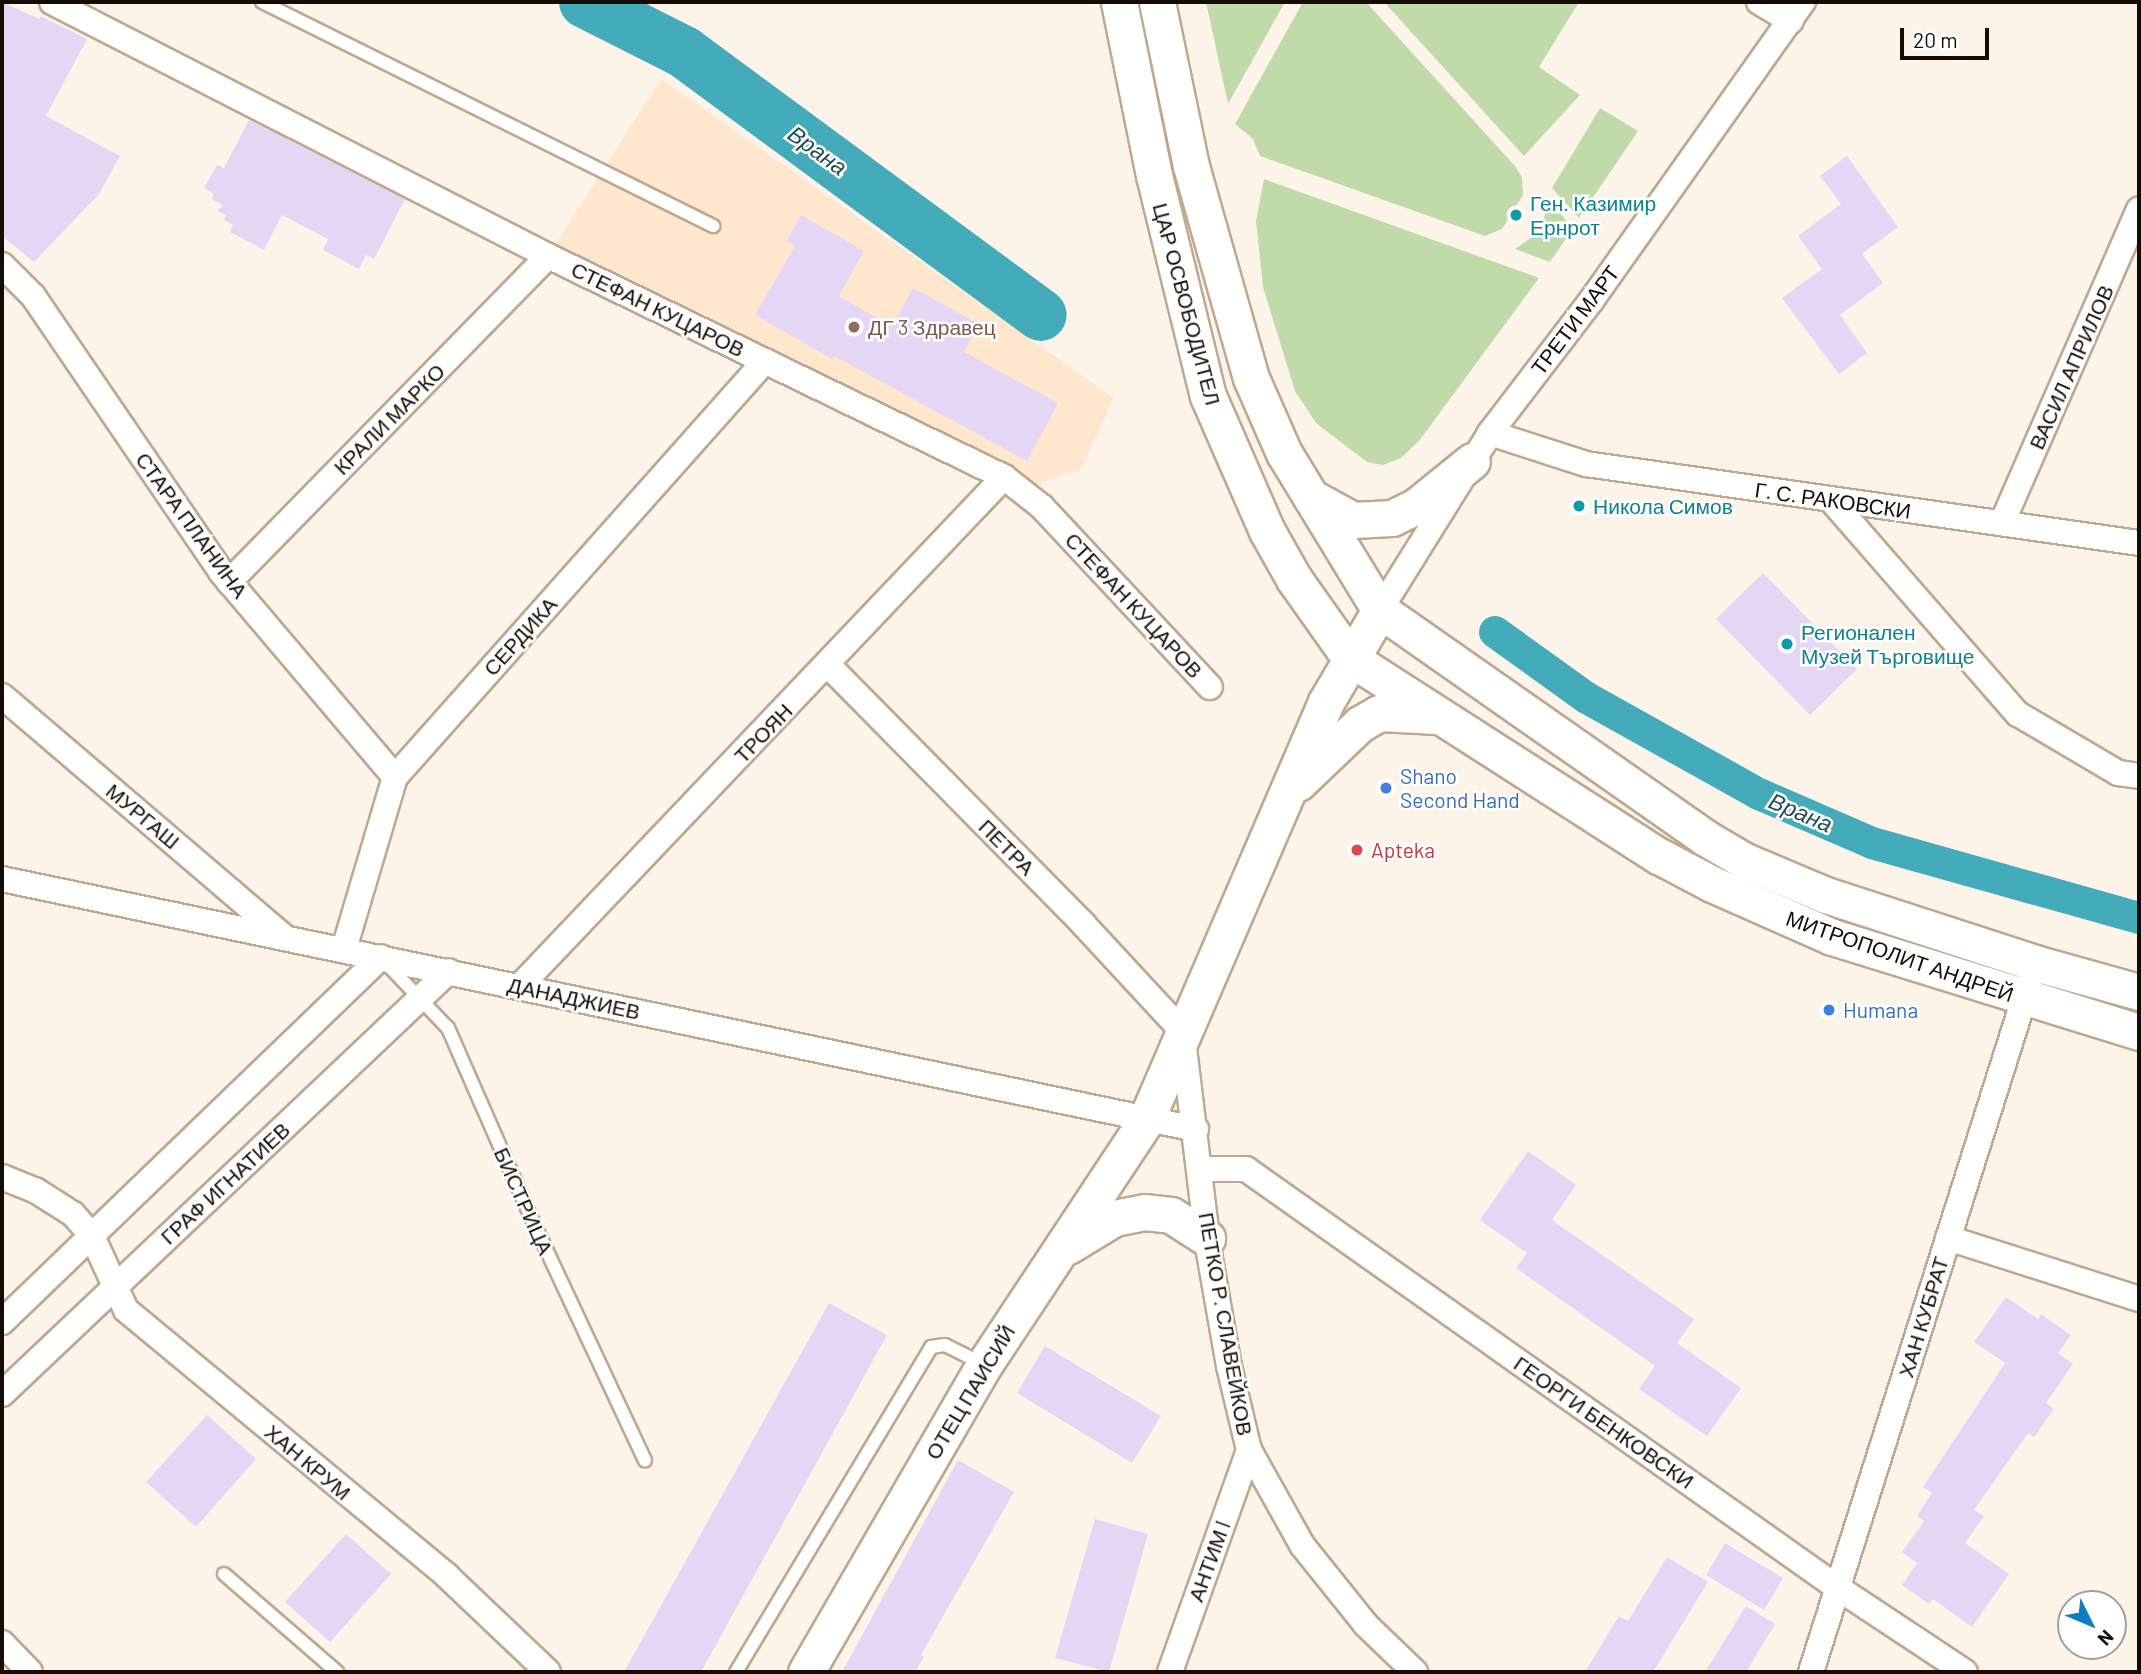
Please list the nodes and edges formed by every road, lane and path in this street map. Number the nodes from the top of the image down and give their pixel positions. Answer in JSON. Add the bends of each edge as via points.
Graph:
{"nodes":[{"id":1,"x":52,"y":2,"type":"edge"},
{"id":2,"x":262,"y":2,"type":"edge"},
{"id":3,"x":1119,"y":2,"type":"edge"},
{"id":4,"x":1157,"y":2,"type":"edge"},
{"id":5,"x":1759,"y":2,"type":"edge"},
{"id":6,"x":1797,"y":11,"type":"edge"},
{"id":7,"x":2139,"y":210,"type":"edge"},
{"id":8,"x":713,"y":226,"type":"dead end"},
{"id":9,"x":548,"y":256,"type":"junction"},
{"id":10,"x":2,"y":265,"type":"edge"},
{"id":11,"x":765,"y":361,"type":"junction"},
{"id":12,"x":1481,"y":447,"type":"junction"},
{"id":13,"x":1004,"y":477,"type":"junction"},
{"id":14,"x":1310,"y":496,"type":"junction"},
{"id":15,"x":1830,"y":500,"type":"junction"},
{"id":16,"x":2002,"y":523,"type":"junction"},
{"id":17,"x":2139,"y":543,"type":"edge"},
{"id":18,"x":229,"y":582,"type":"junction"},
{"id":19,"x":1380,"y":610,"type":"junction"},
{"id":20,"x":1350,"y":658,"type":"junction"},
{"id":21,"x":828,"y":665,"type":"junction"},
{"id":22,"x":1210,"y":687,"type":"dead end"},
{"id":23,"x":2,"y":695,"type":"edge"},
{"id":24,"x":1439,"y":716,"type":"junction"},
{"id":25,"x":2139,"y":776,"type":"edge"},
{"id":26,"x":395,"y":777,"type":"junction"},
{"id":27,"x":1285,"y":795,"type":"junction"},
{"id":28,"x":2,"y":878,"type":"edge"},
{"id":29,"x":284,"y":937,"type":"junction"},
{"id":30,"x":344,"y":949,"type":"junction"},
{"id":31,"x":381,"y":957,"type":"junction"},
{"id":32,"x":2035,"y":963,"type":"junction"},
{"id":33,"x":449,"y":971,"type":"junction"},
{"id":34,"x":520,"y":986,"type":"junction"},
{"id":35,"x":2139,"y":992,"type":"edge"},
{"id":36,"x":421,"y":998,"type":"junction"},
{"id":37,"x":2024,"y":999,"type":"junction"},
{"id":38,"x":1182,"y":1031,"type":"junction"},
{"id":39,"x":2139,"y":1032,"type":"edge"},
{"id":40,"x":1146,"y":1120,"type":"junction"},
{"id":41,"x":1196,"y":1129,"type":"junction"},
{"id":42,"x":1200,"y":1170,"type":"junction"},
{"id":43,"x":2,"y":1177,"type":"edge"},
{"id":44,"x":92,"y":1236,"type":"junction"},
{"id":45,"x":1207,"y":1238,"type":"junction"},
{"id":46,"x":1948,"y":1238,"type":"junction"},
{"id":47,"x":1059,"y":1252,"type":"junction"},
{"id":48,"x":117,"y":1286,"type":"junction"},
{"id":49,"x":2139,"y":1299,"type":"edge"},
{"id":50,"x":2,"y":1322,"type":"edge"},
{"id":51,"x":984,"y":1365,"type":"junction"},
{"id":52,"x":2,"y":1394,"type":"edge"},
{"id":53,"x":1249,"y":1450,"type":"junction"},
{"id":54,"x":645,"y":1460,"type":"dead end"},
{"id":55,"x":224,"y":1574,"type":"dead end"},
{"id":56,"x":1838,"y":1588,"type":"junction"},
{"id":57,"x":2,"y":1643,"type":"edge"},
{"id":58,"x":30,"y":1672,"type":"edge"},
{"id":59,"x":337,"y":1672,"type":"edge"},
{"id":60,"x":548,"y":1672,"type":"edge"},
{"id":61,"x":736,"y":1672,"type":"edge"},
{"id":62,"x":806,"y":1672,"type":"edge"},
{"id":63,"x":1170,"y":1672,"type":"edge"},
{"id":64,"x":1415,"y":1672,"type":"edge"},
{"id":65,"x":1811,"y":1672,"type":"edge"},
{"id":66,"x":1965,"y":1672,"type":"edge"}],
"edges":[{"from":1,"to":9,"type":"street","name":"СТЕФАН КУЦАРОВ"},
{"from":2,"to":8,"type":"lane"},
{"from":3,"to":20,"type":"main road","name":"ЦАР ОСВОБОДИТЕЛ","via":[[1154,175],[1208,396],[1267,531],[1294,579]]},
{"from":4,"to":14,"type":"main road","name":"ЦАР ОСВОБОДИТЕЛ","via":[[1191,166],[1251,378],[1284,453]]},
{"from":5,"to":6,"type":"street"},
{"from":6,"to":12,"type":"street","name":"ТРЕТИ МАРТ"},
{"from":7,"to":16,"type":"street","name":"ВАСИЛ АПРИЛОВ"},
{"from":9,"to":11,"type":"street","name":"СТЕФАН КУЦАРОВ"},
{"from":9,"to":18,"type":"street","name":"КРАЛИ МАРКО"},
{"from":10,"to":18,"type":"street","name":"СТАРА ПЛАНИНА","via":[[33,296]]},
{"from":11,"to":13,"type":"street","name":"СТЕФАН КУЦАРОВ"},
{"from":11,"to":26,"type":"street","name":"СЕРДИКА"},
{"from":12,"to":14,"type":"main road","via":[[1415,507],[1392,518],[1353,520]]},
{"from":12,"to":15,"type":"street","name":"Г. С. РАКОВСКИ"},
{"from":12,"to":19,"type":"street","name":"ТРЕТИ МАРТ"},
{"from":13,"to":21,"type":"street","name":"ТРОЯН"},
{"from":13,"to":22,"type":"street","name":"СТЕФАН КУЦАРОВ","via":[[1042,507]]},
{"from":14,"to":19,"type":"main road","name":"ЦАР ОСВОБОДИТЕЛ"},
{"from":15,"to":16,"type":"street","name":"Г. С. РАКОВСКИ"},
{"from":15,"to":25,"type":"street","via":[[2018,713],[2118,773]]},
{"from":16,"to":17,"type":"street","name":"Г. С. РАКОВСКИ"},
{"from":18,"to":26,"type":"street","name":"СТАРА ПЛАНИНА"},
{"from":19,"to":20,"type":"main road"},
{"from":19,"to":32,"type":"main road","name":"МИТРОПОЛИТ АНДРЕЙ","via":[[1743,860],[1826,895]]},
{"from":20,"to":24,"type":"main road","name":"МИТРОПОЛИТ АНДРЕЙ"},
{"from":20,"to":27,"type":"main road"},
{"from":21,"to":34,"type":"street","name":"ТРОЯН"},
{"from":21,"to":38,"type":"street","name":"ПЕТРА"},
{"from":23,"to":29,"type":"street","name":"МУРГАШ"},
{"from":24,"to":27,"type":"main road","via":[[1378,713],[1360,724]]},
{"from":24,"to":37,"type":"main road","name":"МИТРОПОЛИТ АНДРЕЙ","via":[[1659,856],[1712,884],[1832,937]]},
{"from":26,"to":30,"type":"street","name":"СЕРДИКА"},
{"from":27,"to":38,"type":"main road"},
{"from":28,"to":29,"type":"street","name":"ДАНАДЖИЕВ"},
{"from":29,"to":30,"type":"street","name":"ДАНАДЖИЕВ"},
{"from":30,"to":31,"type":"street","name":"ДАНАДЖИЕВ"},
{"from":31,"to":33,"type":"street","name":"ДАНАДЖИЕВ"},
{"from":31,"to":36,"type":"lane","name":"БИСТРИЦА"},
{"from":31,"to":44,"type":"street"},
{"from":32,"to":35,"type":"main road","name":"МИТРОПОЛИТ АНДРЕЙ"},
{"from":32,"to":37,"type":"street","name":"ХАН КУБРАТ"},
{"from":33,"to":34,"type":"street","name":"ДАНАДЖИЕВ"},
{"from":33,"to":36,"type":"street","name":"ГРАФ ИГНАТИЕВ"},
{"from":34,"to":40,"type":"street","name":"ДАНАДЖИЕВ"},
{"from":36,"to":48,"type":"street","name":"ГРАФ ИГНАТИЕВ"},
{"from":36,"to":54,"type":"lane","name":"БИСТРИЦА","via":[[448,1028]]},
{"from":37,"to":39,"type":"main road","name":"МИТРОПОЛИТ АНДРЕЙ"},
{"from":37,"to":46,"type":"street","name":"ХАН КУБРАТ"},
{"from":38,"to":40,"type":"main road"},
{"from":38,"to":41,"type":"street","name":"ПЕТКО Р. СЛАВЕЙКОВ"},
{"from":40,"to":41,"type":"street"},
{"from":40,"to":47,"type":"main road","name":"ОТЕЦ ПАИСИЙ"},
{"from":41,"to":42,"type":"street","name":"ПЕТКО Р. СЛАВЕЙКОВ"},
{"from":42,"to":45,"type":"street","name":"ПЕТКО Р. СЛАВЕЙКОВ"},
{"from":42,"to":56,"type":"street","name":"ГЕОРГИ БЕНКОВСКИ","via":[[1246,1169]]},
{"from":43,"to":44,"type":"street","name":"ХАН КРУМ","via":[[35,1189],[74,1214]]},
{"from":44,"to":48,"type":"street","name":"ХАН КРУМ"},
{"from":44,"to":50,"type":"street"},
{"from":45,"to":47,"type":"main road","via":[[1171,1215],[1144,1212],[1114,1218]]},
{"from":45,"to":53,"type":"street","name":"ПЕТКО Р. СЛАВЕЙКОВ"},
{"from":46,"to":49,"type":"street"},
{"from":46,"to":56,"type":"street","name":"ХАН КУБРАТ"},
{"from":47,"to":51,"type":"main road","name":"ОТЕЦ ПАИСИЙ"},
{"from":48,"to":52,"type":"street","name":"ГРАФ ИГНАТИЕВ"},
{"from":48,"to":60,"type":"street","name":"ХАН КРУМ","via":[[125,1310],[447,1576]]},
{"from":51,"to":61,"type":"lane","via":[[946,1345],[931,1347]]},
{"from":51,"to":62,"type":"main road","name":"ОТЕЦ ПАИСИЙ"},
{"from":53,"to":63,"type":"street","name":"АНТИМ I"},
{"from":53,"to":64,"type":"street","name":"ПЕТКО Р. СЛАВЕЙКОВ","via":[[1302,1545],[1366,1625]]},
{"from":55,"to":59,"type":"lane"},
{"from":56,"to":65,"type":"street","name":"ХАН КУБРАТ"},
{"from":56,"to":66,"type":"street","name":"ГЕОРГИ БЕНКОВСКИ"},
{"from":57,"to":58,"type":"street"}]}
